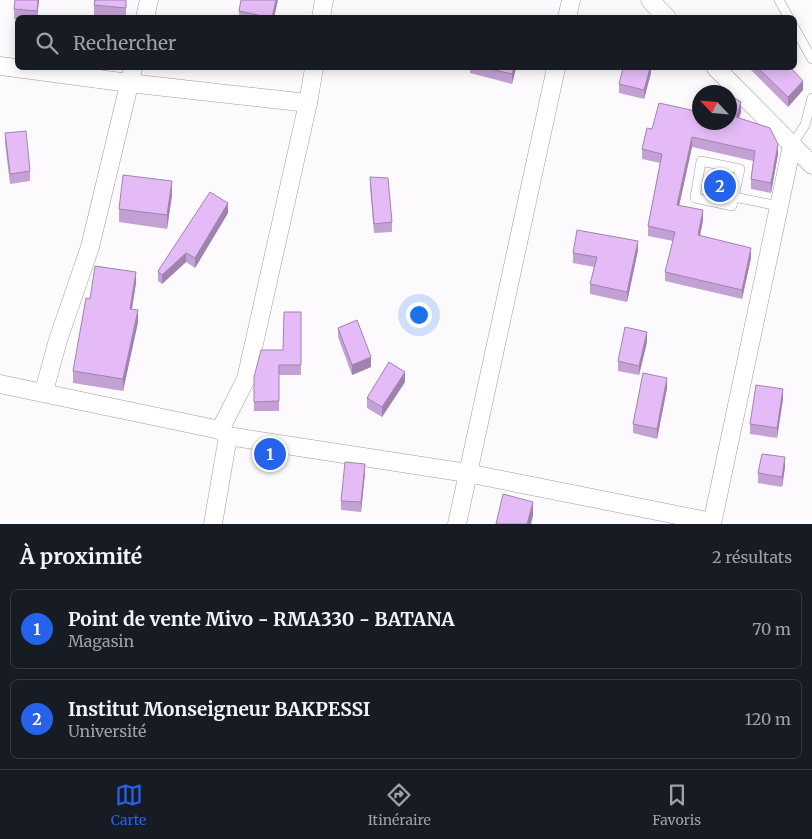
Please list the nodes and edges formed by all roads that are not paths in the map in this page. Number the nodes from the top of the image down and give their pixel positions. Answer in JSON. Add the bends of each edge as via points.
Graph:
{"nodes":[{"id":1,"x":150,"y":0,"type":"edge"},
{"id":2,"x":324,"y":0,"type":"edge"},
{"id":3,"x":571,"y":0,"type":"edge"},
{"id":4,"x":650,"y":0,"type":"edge"},
{"id":5,"x":779,"y":0,"type":"edge"},
{"id":6,"x":146,"y":15,"type":"edge"},
{"id":7,"x":322,"y":15,"type":"edge"},
{"id":8,"x":568,"y":15,"type":"edge"},
{"id":9,"x":664,"y":15,"type":"edge"},
{"id":10,"x":787,"y":15,"type":"edge"},
{"id":11,"x":797,"y":32,"type":"edge"},
{"id":12,"x":812,"y":59,"type":"edge"},
{"id":13,"x":0,"y":66,"type":"edge"},
{"id":14,"x":15,"y":67,"type":"edge"},
{"id":15,"x":58,"y":70,"type":"edge"},
{"id":16,"x":314,"y":70,"type":"edge"},
{"id":17,"x":556,"y":70,"type":"edge"},
{"id":18,"x":718,"y":70,"type":"edge"},
{"id":19,"x":131,"y":75,"type":"edge"},
{"id":20,"x":812,"y":98,"type":"edge"},
{"id":21,"x":308,"y":103,"type":"junction"},
{"id":22,"x":792,"y":145,"type":"junction"},
{"id":23,"x":812,"y":165,"type":"edge"},
{"id":24,"x":734,"y":197,"type":"junction"},
{"id":25,"x":779,"y":206,"type":"junction"},
{"id":26,"x":0,"y":384,"type":"edge"},
{"id":27,"x":44,"y":392,"type":"junction"},
{"id":28,"x":224,"y":433,"type":"junction"},
{"id":29,"x":467,"y":473,"type":"junction"},
{"id":30,"x":712,"y":523,"type":"edge"},
{"id":31,"x":213,"y":524,"type":"edge"},
{"id":32,"x":457,"y":524,"type":"edge"}],
"edges":[{"from":1,"to":6,"type":"street"},
{"from":2,"to":7,"type":"street"},
{"from":3,"to":8,"type":"street"},
{"from":4,"to":9,"type":"street"},
{"from":5,"to":10,"type":"lane"},
{"from":11,"to":12,"type":"lane"},
{"from":13,"to":14,"type":"street"},
{"from":15,"to":19,"type":"street"},
{"from":16,"to":21,"type":"street"},
{"from":17,"to":29,"type":"street"},
{"from":18,"to":22,"type":"street"},
{"from":19,"to":21,"type":"street"},
{"from":19,"to":27,"type":"street","via":[[90,247]]},
{"from":20,"to":22,"type":"lane","via":[[805,125]]},
{"from":21,"to":28,"type":"street","via":[[246,379]]},
{"from":22,"to":23,"type":"street"},
{"from":22,"to":25,"type":"street"},
{"from":24,"to":24,"type":"lane","via":[[732,206],[695,198],[701,161],[740,169]]},
{"from":24,"to":25,"type":"lane"},
{"from":25,"to":30,"type":"street"},
{"from":26,"to":27,"type":"street"},
{"from":27,"to":28,"type":"street"},
{"from":28,"to":29,"type":"street"},
{"from":28,"to":31,"type":"street"},
{"from":29,"to":30,"type":"street"},
{"from":29,"to":32,"type":"street"}]}
